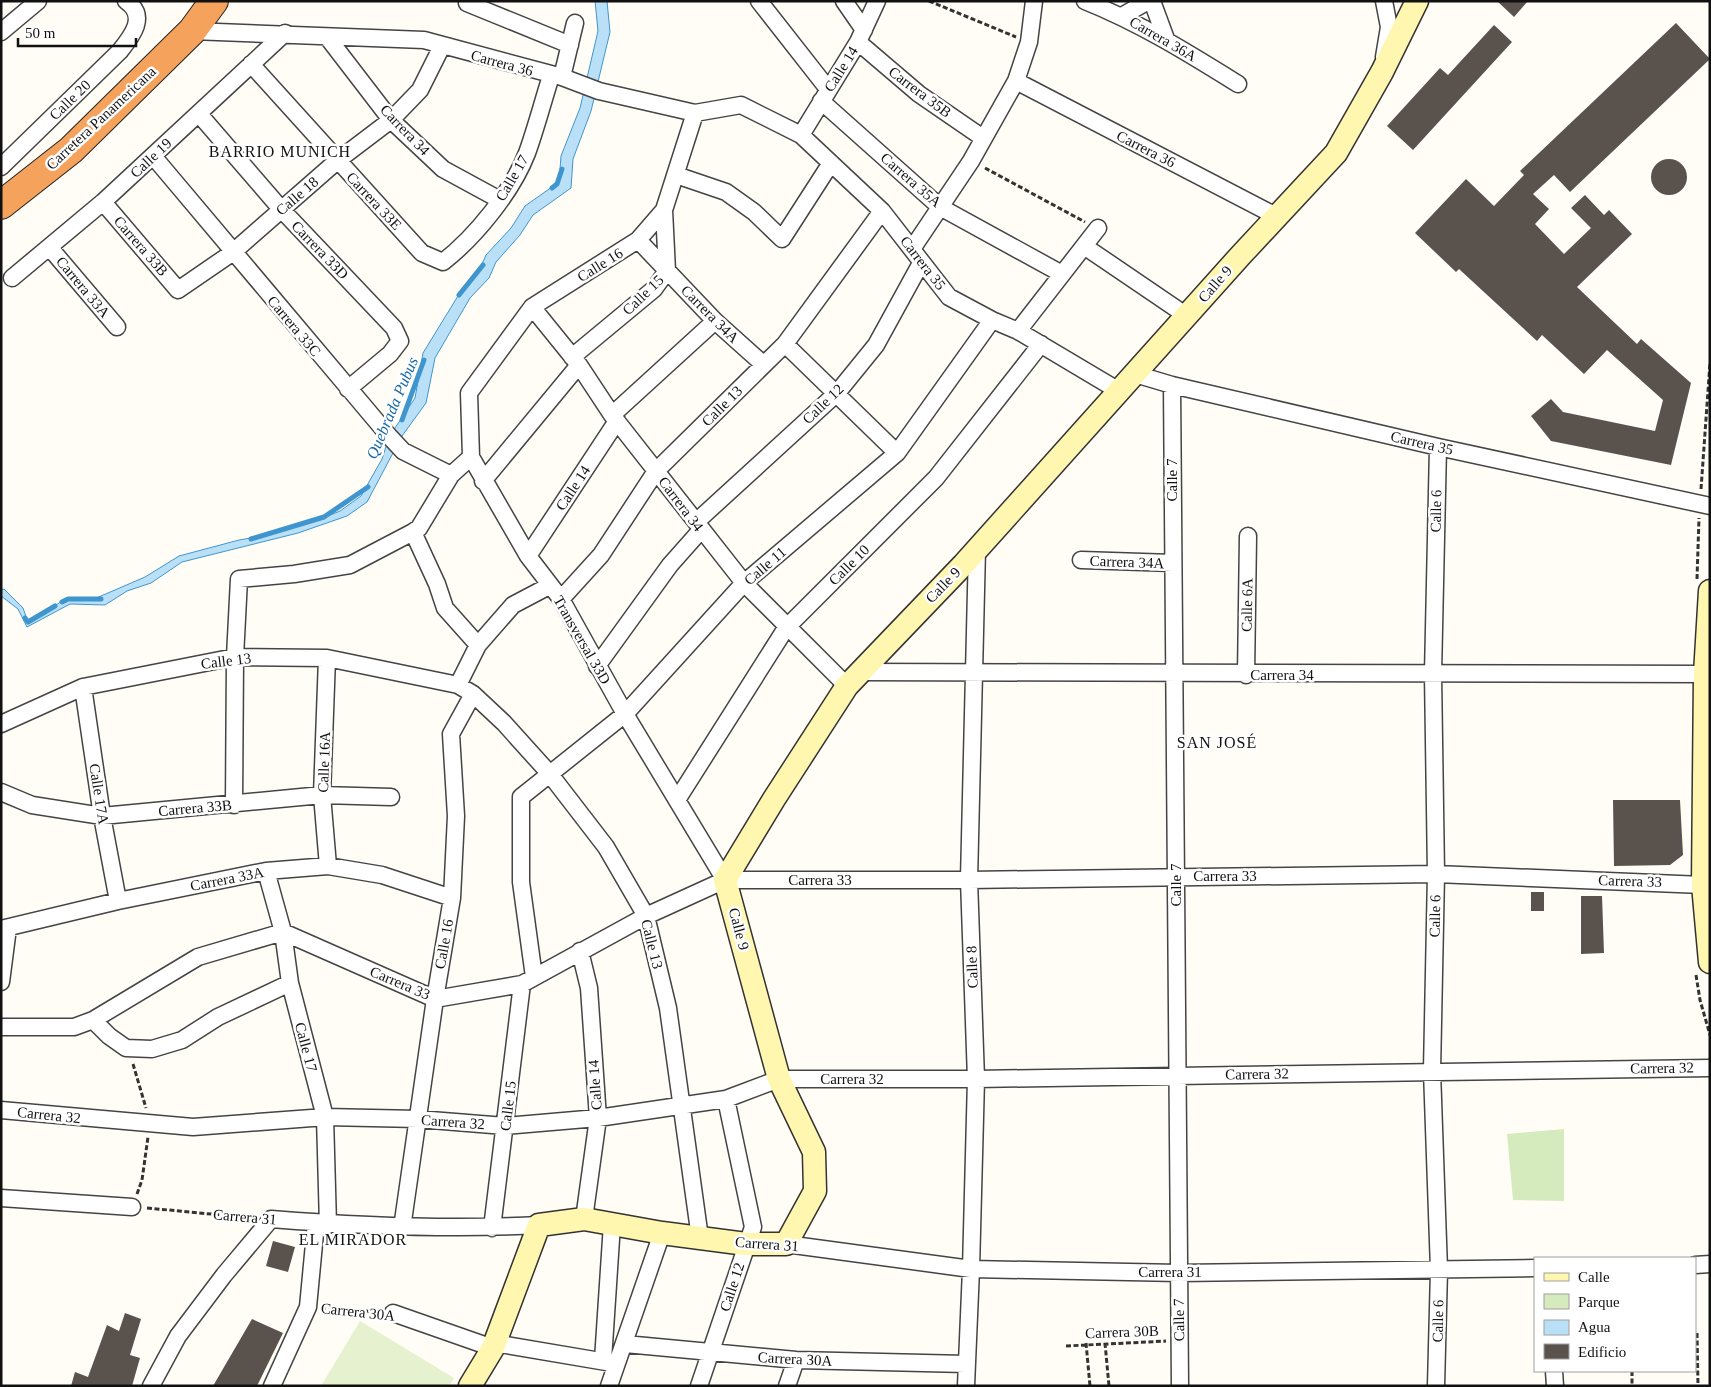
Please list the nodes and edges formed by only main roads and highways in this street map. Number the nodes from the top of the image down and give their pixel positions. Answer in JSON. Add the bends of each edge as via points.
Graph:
{"nodes":[{"id":1,"x":214,"y":1,"type":"edge"},
{"id":2,"x":1,"y":205,"type":"edge"}],
"edges":[{"from":1,"to":2,"type":"highway","name":"Carretera Panamericana","via":[[192,31],[71,150]]}]}
